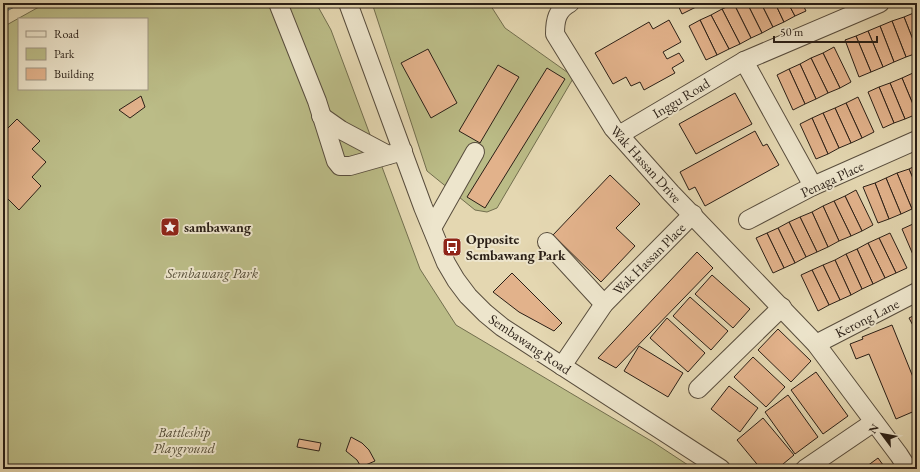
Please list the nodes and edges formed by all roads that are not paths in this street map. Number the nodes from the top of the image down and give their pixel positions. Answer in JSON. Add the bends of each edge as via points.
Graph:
{"nodes":[{"id":1,"x":278,"y":3,"type":"edge"},
{"id":2,"x":348,"y":3,"type":"edge"},
{"id":3,"x":570,"y":3,"type":"edge"},
{"id":4,"x":880,"y":3,"type":"edge"},
{"id":5,"x":744,"y":61,"type":"junction"},
{"id":6,"x":321,"y":116,"type":"junction"},
{"id":7,"x":619,"y":135,"type":"junction"},
{"id":8,"x":917,"y":140,"type":"edge"},
{"id":9,"x":475,"y":152,"type":"dead end"},
{"id":10,"x":395,"y":153,"type":"junction"},
{"id":11,"x":813,"y":186,"type":"junction"},
{"id":12,"x":693,"y":214,"type":"junction"},
{"id":13,"x":748,"y":220,"type":"dead end"},
{"id":14,"x":432,"y":228,"type":"junction"},
{"id":15,"x":547,"y":242,"type":"dead end"},
{"id":16,"x":917,"y":292,"type":"edge"},
{"id":17,"x":604,"y":304,"type":"junction"},
{"id":18,"x":782,"y":306,"type":"junction"},
{"id":19,"x":816,"y":344,"type":"junction"},
{"id":20,"x":562,"y":366,"type":"junction"},
{"id":21,"x":698,"y":389,"type":"dead end"},
{"id":22,"x":874,"y":422,"type":"junction"},
{"id":23,"x":722,"y":469,"type":"edge"},
{"id":24,"x":805,"y":469,"type":"edge"},
{"id":25,"x":908,"y":469,"type":"edge"}],
"edges":[{"from":1,"to":6,"type":"street"},
{"from":2,"to":10,"type":"street","name":"Sembawang Road"},
{"from":3,"to":7,"type":"street","name":"Wak Hassan Drive","via":[[563,7],[555,20],[555,34]]},
{"from":4,"to":5,"type":"street","name":"Inggu Road"},
{"from":5,"to":7,"type":"street","name":"Inggu Road"},
{"from":5,"to":11,"type":"street"},
{"from":6,"to":10,"type":"street","via":[[341,130]]},
{"from":6,"to":10,"type":"street","via":[[336,162],[340,166],[350,166]]},
{"from":7,"to":12,"type":"street","name":"Wak Hassan Drive"},
{"from":8,"to":11,"type":"street","name":"Penaga Place"},
{"from":9,"to":14,"type":"street"},
{"from":10,"to":14,"type":"street","name":"Sembawang Road"},
{"from":11,"to":13,"type":"street","name":"Penaga Place"},
{"from":12,"to":17,"type":"street","name":"Wak Hassan Place"},
{"from":12,"to":18,"type":"street","name":"Wak Hassan Drive","via":[[742,268]]},
{"from":14,"to":20,"type":"street","name":"Sembawang Road","via":[[456,280],[485,313]]},
{"from":15,"to":17,"type":"street","name":"Wak Hassan Place"},
{"from":16,"to":19,"type":"street","name":"Kerong Lane"},
{"from":17,"to":20,"type":"street","name":"Wak Hassan Place"},
{"from":18,"to":19,"type":"street","name":"Wak Hassan Drive"},
{"from":18,"to":21,"type":"street"},
{"from":19,"to":22,"type":"street","name":"Wak Hassan Drive"},
{"from":20,"to":23,"type":"street","name":"Sembawang Road"},
{"from":22,"to":24,"type":"street"},
{"from":22,"to":25,"type":"street","name":"Wak Hassan Drive"}]}
